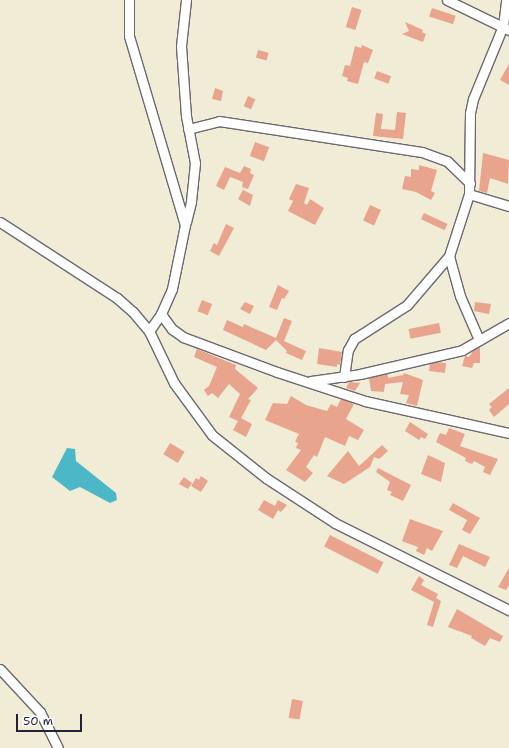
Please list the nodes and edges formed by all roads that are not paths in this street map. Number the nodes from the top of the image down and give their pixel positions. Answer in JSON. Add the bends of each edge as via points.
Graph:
{"nodes":[{"id":1,"x":129,"y":0,"type":"edge"},
{"id":2,"x":186,"y":0,"type":"edge"},
{"id":3,"x":447,"y":0,"type":"edge"},
{"id":4,"x":506,"y":0,"type":"edge"},
{"id":5,"x":506,"y":28,"type":"edge"},
{"id":6,"x":188,"y":129,"type":"junction"},
{"id":7,"x":470,"y":183,"type":"junction"},
{"id":8,"x":469,"y":194,"type":"junction"},
{"id":9,"x":509,"y":206,"type":"edge"},
{"id":10,"x":0,"y":222,"type":"edge"},
{"id":11,"x":185,"y":225,"type":"junction"},
{"id":12,"x":449,"y":256,"type":"junction"},
{"id":13,"x":161,"y":314,"type":"junction"},
{"id":14,"x":509,"y":323,"type":"edge"},
{"id":15,"x":149,"y":331,"type":"junction"},
{"id":16,"x":479,"y":340,"type":"junction"},
{"id":17,"x":344,"y":377,"type":"junction"},
{"id":18,"x":309,"y":381,"type":"junction"},
{"id":19,"x":509,"y":434,"type":"edge"},
{"id":20,"x":509,"y":610,"type":"edge"},
{"id":21,"x":0,"y":669,"type":"edge"},
{"id":22,"x":58,"y":748,"type":"edge"}],
"edges":[{"from":1,"to":11,"type":"street","via":[[129,36]]},
{"from":2,"to":6,"type":"street","via":[[180,46]]},
{"from":3,"to":5,"type":"street"},
{"from":4,"to":5,"type":"street"},
{"from":5,"to":7,"type":"street","via":[[473,98],[470,113]]},
{"from":6,"to":7,"type":"street","via":[[219,121],[422,152],[447,161]]},
{"from":6,"to":11,"type":"street","via":[[195,173]]},
{"from":7,"to":8,"type":"street"},
{"from":8,"to":9,"type":"street"},
{"from":8,"to":12,"type":"street"},
{"from":10,"to":15,"type":"street","via":[[117,298]]},
{"from":11,"to":13,"type":"street","via":[[172,289]]},
{"from":12,"to":16,"type":"street","via":[[460,296]]},
{"from":12,"to":17,"type":"street","via":[[407,305],[354,339],[348,350]]},
{"from":13,"to":15,"type":"street"},
{"from":13,"to":18,"type":"street","via":[[182,337]]},
{"from":14,"to":16,"type":"street"},
{"from":15,"to":20,"type":"street","via":[[174,383],[212,435],[266,478],[335,523]]},
{"from":16,"to":17,"type":"street","via":[[462,350]]},
{"from":17,"to":18,"type":"street"},
{"from":18,"to":19,"type":"street","via":[[365,401]]},
{"from":21,"to":22,"type":"street","via":[[40,712]]}]}
